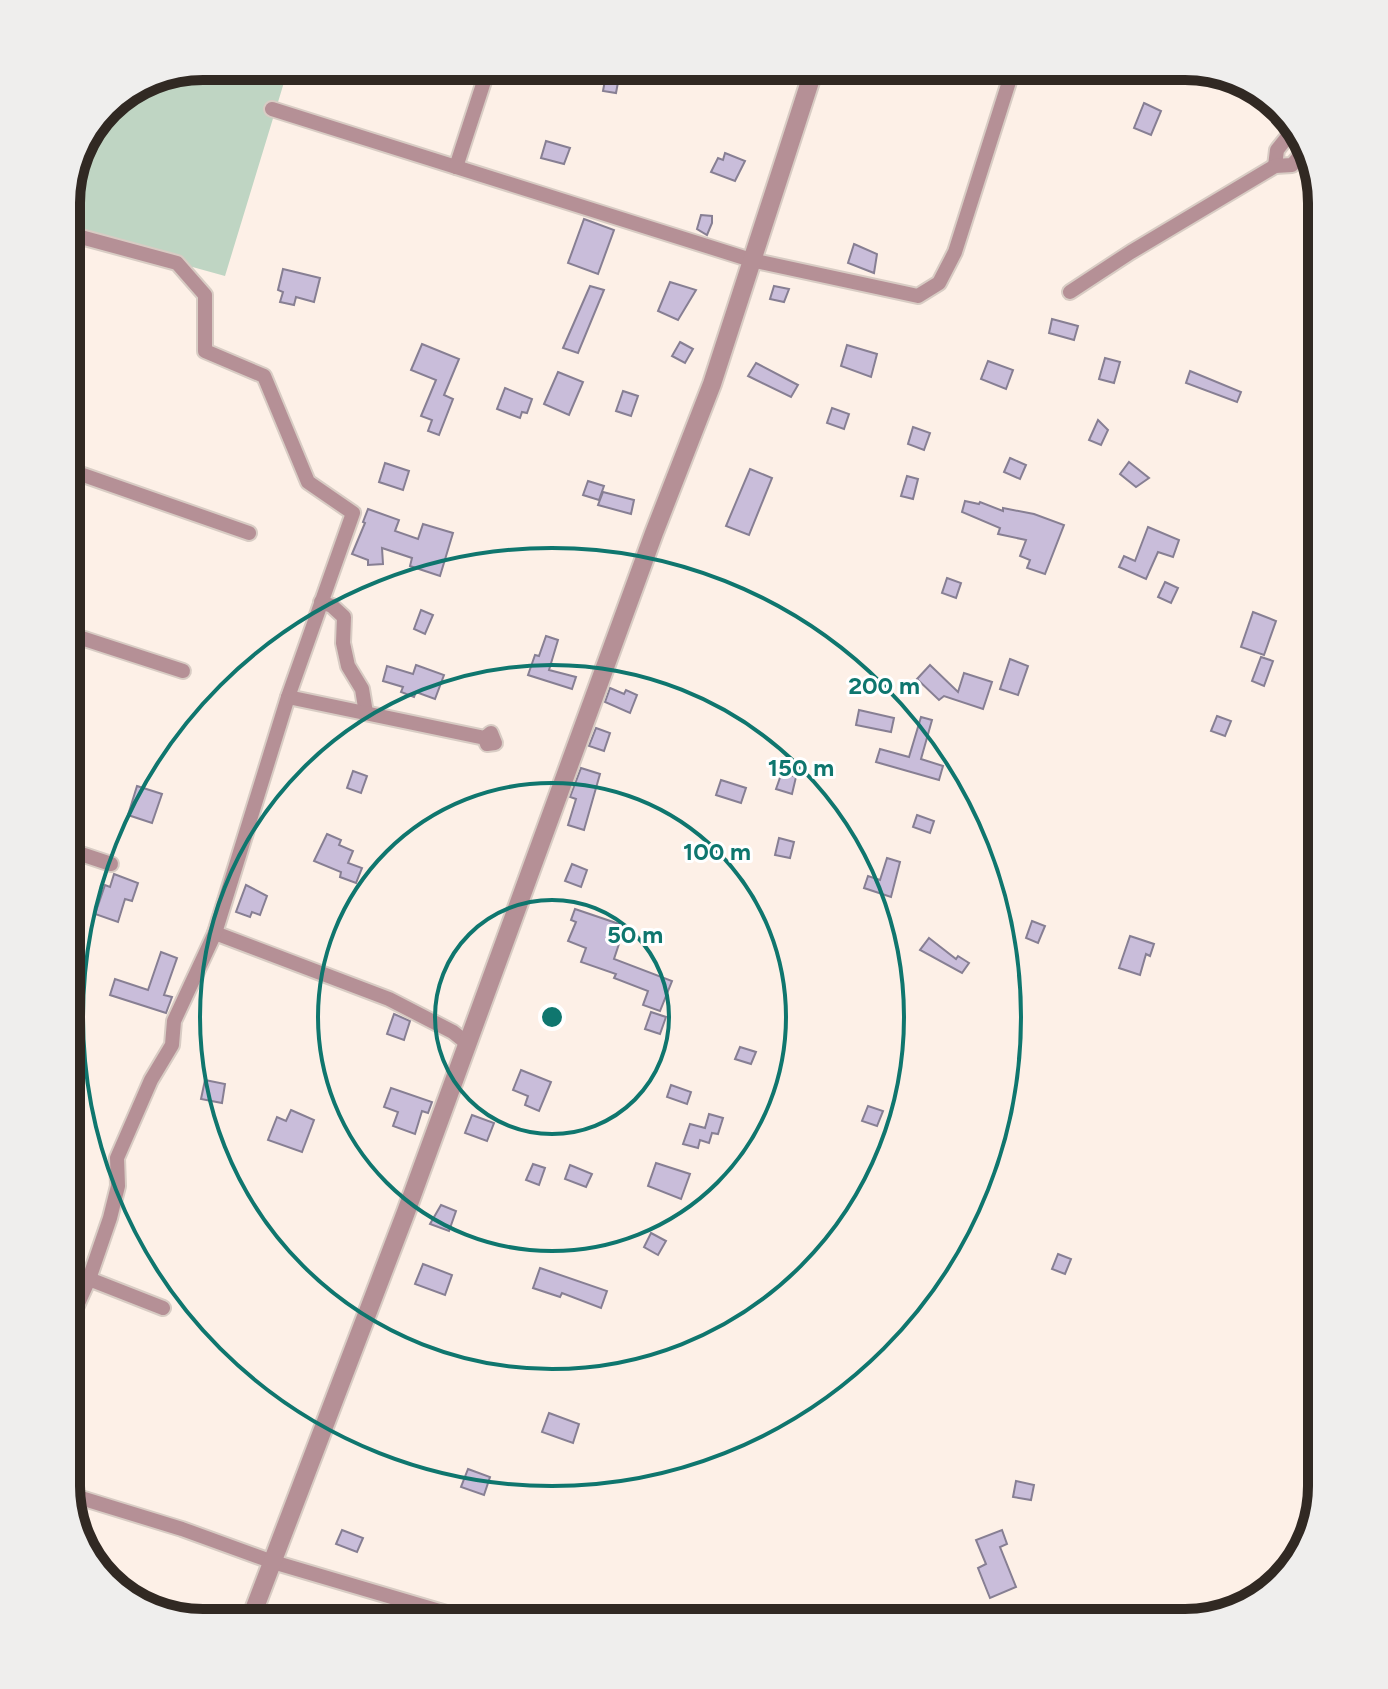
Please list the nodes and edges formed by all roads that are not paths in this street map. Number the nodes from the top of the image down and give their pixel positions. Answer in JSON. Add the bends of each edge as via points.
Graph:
{"nodes":[{"id":1,"x":484,"y":80,"type":"edge"},
{"id":2,"x":810,"y":80,"type":"edge"},
{"id":3,"x":1010,"y":80,"type":"edge"},
{"id":4,"x":272,"y":109,"type":"dead end"},
{"id":5,"x":1288,"y":136,"type":"edge"},
{"id":6,"x":1299,"y":157,"type":"edge"},
{"id":7,"x":1275,"y":166,"type":"junction"},
{"id":8,"x":456,"y":167,"type":"junction"},
{"id":9,"x":80,"y":237,"type":"edge"},
{"id":10,"x":751,"y":260,"type":"junction"},
{"id":11,"x":1070,"y":292,"type":"dead end"},
{"id":12,"x":80,"y":474,"type":"edge"},
{"id":13,"x":249,"y":533,"type":"dead end"},
{"id":14,"x":321,"y":602,"type":"junction"},
{"id":15,"x":80,"y":638,"type":"edge"},
{"id":16,"x":183,"y":671,"type":"dead end"},
{"id":17,"x":288,"y":697,"type":"junction"},
{"id":18,"x":366,"y":713,"type":"junction"},
{"id":19,"x":485,"y":738,"type":"dead end"},
{"id":20,"x":80,"y":854,"type":"edge"},
{"id":21,"x":111,"y":864,"type":"dead end"},
{"id":22,"x":215,"y":933,"type":"junction"},
{"id":23,"x":468,"y":1044,"type":"junction"},
{"id":24,"x":89,"y":1279,"type":"junction"},
{"id":25,"x":80,"y":1299,"type":"edge"},
{"id":26,"x":163,"y":1308,"type":"dead end"},
{"id":27,"x":81,"y":1498,"type":"edge"},
{"id":28,"x":273,"y":1562,"type":"junction"},
{"id":29,"x":255,"y":1609,"type":"edge"},
{"id":30,"x":432,"y":1609,"type":"edge"}],
"edges":[{"from":1,"to":8,"type":"street"},
{"from":2,"to":10,"type":"street"},
{"from":3,"to":10,"type":"street","via":[[955,252],[939,283],[918,296]]},
{"from":4,"to":8,"type":"street"},
{"from":5,"to":7,"type":"street","via":[[1277,150]]},
{"from":6,"to":7,"type":"street","via":[[1292,165]]},
{"from":7,"to":11,"type":"street"},
{"from":8,"to":10,"type":"street"},
{"from":9,"to":14,"type":"street","via":[[177,263],[205,295],[205,351],[264,376],[308,482],[353,513]]},
{"from":10,"to":23,"type":"street","via":[[712,384]]},
{"from":12,"to":13,"type":"street"},
{"from":14,"to":17,"type":"street"},
{"from":14,"to":18,"type":"street","via":[[344,617],[348,666],[362,689]]},
{"from":15,"to":16,"type":"street"},
{"from":17,"to":18,"type":"street"},
{"from":17,"to":22,"type":"street"},
{"from":18,"to":19,"type":"street"},
{"from":20,"to":21,"type":"street"},
{"from":22,"to":23,"type":"street","via":[[389,999]]},
{"from":22,"to":24,"type":"street","via":[[174,1021],[172,1045],[117,1158],[118,1186]]},
{"from":23,"to":28,"type":"street"},
{"from":24,"to":25,"type":"street"},
{"from":24,"to":26,"type":"street"},
{"from":27,"to":28,"type":"street"},
{"from":28,"to":29,"type":"street"},
{"from":28,"to":30,"type":"street"}]}
